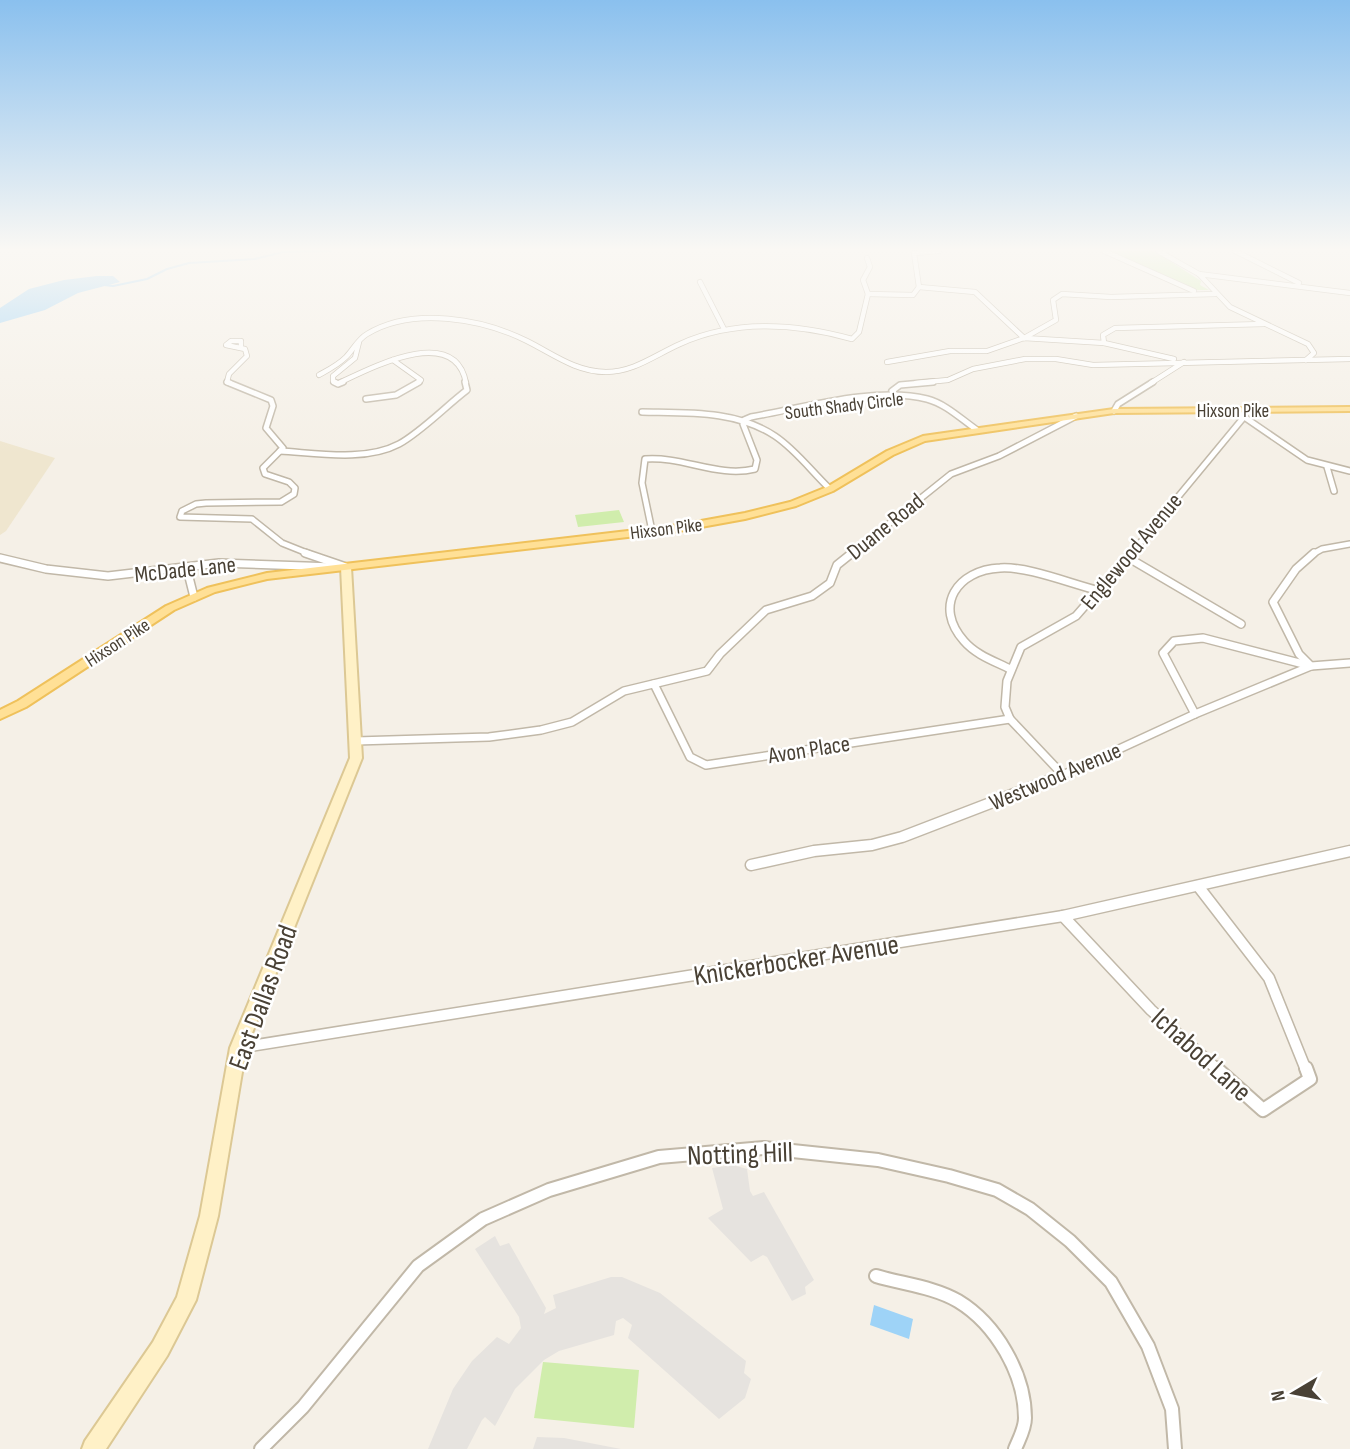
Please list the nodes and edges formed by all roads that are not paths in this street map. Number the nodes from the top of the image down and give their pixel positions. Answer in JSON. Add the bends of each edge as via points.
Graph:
{"nodes":[{"id":1,"x":719,"y":319,"type":"edge"},
{"id":2,"x":862,"y":319,"type":"edge"},
{"id":3,"x":1000,"y":319,"type":"edge"},
{"id":4,"x":1056,"y":319,"type":"edge"},
{"id":5,"x":1255,"y":319,"type":"edge"},
{"id":6,"x":1267,"y":324,"type":"junction"},
{"id":7,"x":724,"y":329,"type":"junction"},
{"id":8,"x":1024,"y":338,"type":"junction"},
{"id":9,"x":359,"y":342,"type":"junction"},
{"id":10,"x":1104,"y":343,"type":"junction"},
{"id":11,"x":241,"y":347,"type":"dead end"},
{"id":12,"x":1350,"y":359,"type":"edge"},
{"id":13,"x":393,"y":360,"type":"junction"},
{"id":14,"x":1306,"y":360,"type":"junction"},
{"id":15,"x":887,"y":362,"type":"dead end"},
{"id":16,"x":1184,"y":362,"type":"junction"},
{"id":17,"x":318,"y":375,"type":"dead end"},
{"id":18,"x":895,"y":395,"type":"junction"},
{"id":19,"x":366,"y":399,"type":"dead end"},
{"id":20,"x":1350,"y":409,"type":"edge"},
{"id":21,"x":1234,"y":410,"type":"junction"},
{"id":22,"x":1114,"y":411,"type":"junction"},
{"id":23,"x":642,"y":412,"type":"dead end"},
{"id":24,"x":1076,"y":416,"type":"junction"},
{"id":25,"x":1244,"y":417,"type":"junction"},
{"id":26,"x":744,"y":420,"type":"junction"},
{"id":27,"x":977,"y":430,"type":"junction"},
{"id":28,"x":280,"y":451,"type":"junction"},
{"id":29,"x":1327,"y":467,"type":"junction"},
{"id":30,"x":1350,"y":471,"type":"edge"},
{"id":31,"x":830,"y":489,"type":"junction"},
{"id":32,"x":1334,"y":491,"type":"dead end"},
{"id":33,"x":652,"y":531,"type":"junction"},
{"id":34,"x":1350,"y":544,"type":"edge"},
{"id":35,"x":1127,"y":557,"type":"junction"},
{"id":36,"x":0,"y":558,"type":"edge"},
{"id":37,"x":346,"y":567,"type":"junction"},
{"id":38,"x":172,"y":570,"type":"junction"},
{"id":39,"x":1100,"y":591,"type":"junction"},
{"id":40,"x":194,"y":597,"type":"junction"},
{"id":41,"x":1241,"y":624,"type":"dead end"},
{"id":42,"x":1350,"y":663,"type":"edge"},
{"id":43,"x":1311,"y":666,"type":"junction"},
{"id":44,"x":1010,"y":669,"type":"junction"},
{"id":45,"x":654,"y":684,"type":"junction"},
{"id":46,"x":1195,"y":714,"type":"junction"},
{"id":47,"x":0,"y":715,"type":"edge"},
{"id":48,"x":1010,"y":719,"type":"junction"},
{"id":49,"x":356,"y":741,"type":"junction"},
{"id":50,"x":1063,"y":775,"type":"junction"},
{"id":51,"x":1350,"y":851,"type":"edge"},
{"id":52,"x":751,"y":865,"type":"dead end"},
{"id":53,"x":1198,"y":886,"type":"junction"},
{"id":54,"x":1063,"y":916,"type":"junction"},
{"id":55,"x":238,"y":1048,"type":"junction"},
{"id":56,"x":876,"y":1276,"type":"dead end"},
{"id":57,"x":93,"y":1449,"type":"edge"},
{"id":58,"x":261,"y":1449,"type":"edge"},
{"id":59,"x":1015,"y":1449,"type":"edge"},
{"id":60,"x":1175,"y":1449,"type":"edge"}],
"edges":[{"from":1,"to":7,"type":"street"},
{"from":2,"to":7,"type":"street","via":[[852,339],[822,331],[750,326]]},
{"from":3,"to":8,"type":"street"},
{"from":4,"to":8,"type":"street"},
{"from":5,"to":6,"type":"street"},
{"from":6,"to":10,"type":"street","via":[[1126,327],[1108,330]]},
{"from":6,"to":14,"type":"street","via":[[1308,344],[1314,353]]},
{"from":7,"to":9,"type":"street","via":[[678,345],[647,364],[608,372],[576,368],[511,333],[444,319],[387,326]]},
{"from":8,"to":10,"type":"street"},
{"from":8,"to":15,"type":"street","via":[[987,351],[950,351]]},
{"from":9,"to":13,"type":"street","via":[[358,356],[333,376],[333,382],[338,384]]},
{"from":9,"to":17,"type":"street"},
{"from":10,"to":16,"type":"street"},
{"from":11,"to":28,"type":"street","via":[[247,356],[227,382],[271,400],[274,406],[266,428],[284,448]]},
{"from":12,"to":14,"type":"street"},
{"from":13,"to":19,"type":"street","via":[[421,380],[410,390]]},
{"from":13,"to":28,"type":"street","via":[[434,353],[450,356],[461,362],[468,375],[467,390],[399,444],[379,451]]},
{"from":14,"to":16,"type":"street"},
{"from":16,"to":18,"type":"street","via":[[1093,365],[1026,359],[973,369],[948,380],[900,385],[894,387]]},
{"from":16,"to":22,"type":"street"},
{"from":18,"to":26,"type":"street","name":"South Shady Circle"},
{"from":18,"to":27,"type":"street","name":"South Shady Circle","via":[[932,400]]},
{"from":20,"to":21,"type":"main road","name":"Hixson Pike"},
{"from":21,"to":22,"type":"main road","name":"Hixson Pike"},
{"from":21,"to":25,"type":"street"},
{"from":22,"to":24,"type":"main road","name":"Hixson Pike"},
{"from":23,"to":26,"type":"street"},
{"from":24,"to":27,"type":"main road","name":"Hixson Pike"},
{"from":24,"to":45,"type":"street","name":"Duane Road","via":[[999,456],[951,474],[837,565],[830,583],[811,596],[766,610],[707,671]]},
{"from":25,"to":29,"type":"street","via":[[1307,460]]},
{"from":25,"to":35,"type":"street","name":"Englewood Avenue"},
{"from":26,"to":31,"type":"street","via":[[777,437]]},
{"from":26,"to":33,"type":"street","via":[[757,460],[755,469],[733,474],[671,457],[645,459],[641,478]]},
{"from":27,"to":31,"type":"main road","name":"Hixson Pike","via":[[910,443]]},
{"from":28,"to":37,"type":"street","via":[[263,468],[265,474],[295,488],[290,499],[196,504],[180,517],[252,519],[286,546]]},
{"from":29,"to":30,"type":"street"},
{"from":29,"to":32,"type":"street"},
{"from":31,"to":33,"type":"main road","name":"Hixson Pike","via":[[745,516]]},
{"from":33,"to":37,"type":"main road","name":"Hixson Pike"},
{"from":34,"to":43,"type":"street","via":[[1310,553],[1273,602],[1299,654]]},
{"from":35,"to":39,"type":"street","name":"Englewood Avenue"},
{"from":35,"to":41,"type":"street"},
{"from":36,"to":38,"type":"street","name":"McDade Lane","via":[[108,576]]},
{"from":37,"to":38,"type":"street","name":"McDade Lane","via":[[245,562]]},
{"from":37,"to":40,"type":"main road","name":"Hixson Pike","via":[[267,576]]},
{"from":37,"to":49,"type":"street","name":"East Dallas Road"},
{"from":38,"to":40,"type":"street","via":[[188,573]]},
{"from":39,"to":44,"type":"street","name":"Englewood Avenue","via":[[1076,616],[1021,647]]},
{"from":39,"to":44,"type":"street","via":[[1013,566],[991,569],[958,583],[947,604],[948,617],[961,640]]},
{"from":40,"to":47,"type":"main road","name":"Hixson Pike"},
{"from":42,"to":43,"type":"street","name":"Westwood Avenue"},
{"from":43,"to":46,"type":"street","name":"Westwood Avenue"},
{"from":43,"to":46,"type":"street","via":[[1203,638],[1174,640],[1163,653]]},
{"from":44,"to":48,"type":"street","name":"Englewood Avenue","via":[[1004,696]]},
{"from":45,"to":48,"type":"street","name":"Avon Place","via":[[690,757],[706,765]]},
{"from":45,"to":49,"type":"street","name":"Duane Road","via":[[616,695],[584,720],[561,726],[509,734]]},
{"from":46,"to":50,"type":"street","name":"Westwood Avenue"},
{"from":48,"to":50,"type":"street"},
{"from":49,"to":55,"type":"street","name":"East Dallas Road","via":[[356,758]]},
{"from":50,"to":52,"type":"street","name":"Westwood Avenue","via":[[902,837]]},
{"from":51,"to":53,"type":"street","name":"Knickerbocker Avenue"},
{"from":53,"to":54,"type":"street","name":"Knickerbocker Avenue"},
{"from":53,"to":54,"type":"street","name":"Ichabod Lane","via":[[1269,978],[1310,1079],[1263,1110],[1152,1010]]},
{"from":54,"to":55,"type":"street","name":"Knickerbocker Avenue"},
{"from":55,"to":57,"type":"street","name":"East Dallas Road","via":[[209,1216],[186,1300],[160,1349]]},
{"from":56,"to":59,"type":"street","via":[[956,1300],[980,1317],[1003,1348],[1020,1389],[1025,1421]]},
{"from":58,"to":60,"type":"street","name":"Notting Hill","via":[[303,1407],[418,1266],[483,1219],[549,1190],[659,1157],[764,1149],[878,1160],[997,1190],[1030,1209],[1111,1282],[1148,1346],[1171,1409]]}]}
